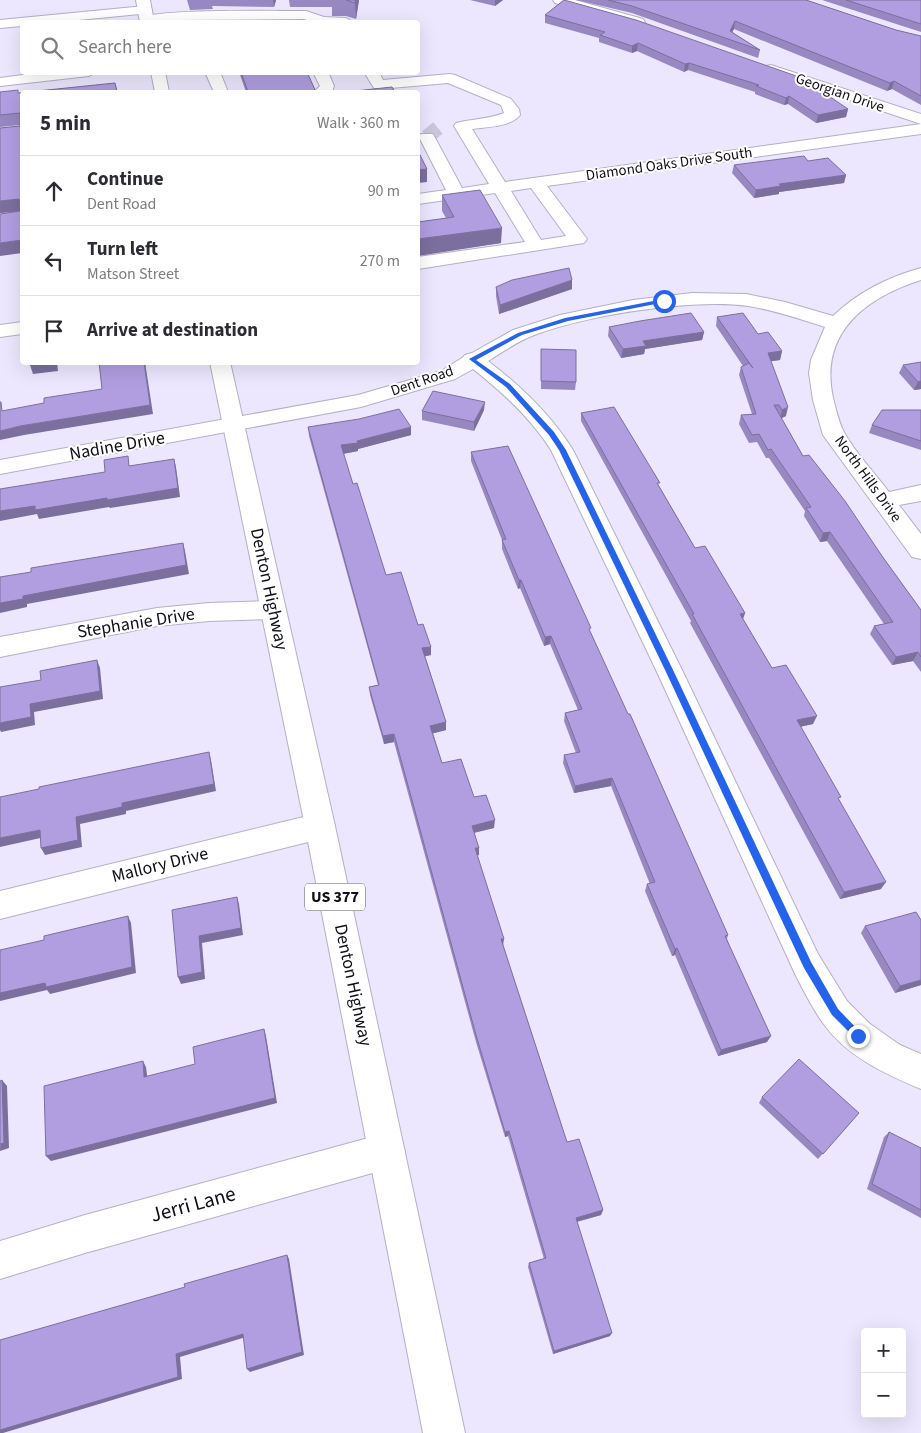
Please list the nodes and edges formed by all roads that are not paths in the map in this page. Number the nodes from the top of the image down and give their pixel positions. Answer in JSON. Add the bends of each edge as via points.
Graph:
{"nodes":[{"id":1,"x":560,"y":0,"type":"edge"},
{"id":2,"x":91,"y":11,"type":"edge"},
{"id":3,"x":145,"y":13,"type":"edge"},
{"id":4,"x":0,"y":16,"type":"edge"},
{"id":5,"x":28,"y":20,"type":"edge"},
{"id":6,"x":319,"y":20,"type":"edge"},
{"id":7,"x":20,"y":21,"type":"edge"},
{"id":8,"x":0,"y":24,"type":"edge"},
{"id":9,"x":651,"y":26,"type":"edge"},
{"id":10,"x":20,"y":33,"type":"edge"},
{"id":11,"x":0,"y":35,"type":"edge"},
{"id":12,"x":762,"y":66,"type":"edge"},
{"id":13,"x":62,"y":75,"type":"edge"},
{"id":14,"x":159,"y":75,"type":"edge"},
{"id":15,"x":213,"y":75,"type":"edge"},
{"id":16,"x":322,"y":75,"type":"edge"},
{"id":17,"x":374,"y":75,"type":"edge"},
{"id":18,"x":414,"y":77,"type":"edge"},
{"id":19,"x":0,"y":82,"type":"edge"},
{"id":20,"x":162,"y":90,"type":"edge"},
{"id":21,"x":219,"y":90,"type":"edge"},
{"id":22,"x":326,"y":90,"type":"edge"},
{"id":23,"x":921,"y":119,"type":"edge"},
{"id":24,"x":921,"y":129,"type":"edge"},
{"id":25,"x":427,"y":136,"type":"dead end"},
{"id":26,"x":535,"y":183,"type":"junction"},
{"id":27,"x":501,"y":188,"type":"junction"},
{"id":28,"x":457,"y":194,"type":"junction"},
{"id":29,"x":420,"y":199,"type":"edge"},
{"id":30,"x":536,"y":246,"type":"junction"},
{"id":31,"x":420,"y":263,"type":"edge"},
{"id":32,"x":921,"y":274,"type":"edge"},
{"id":33,"x":837,"y":324,"type":"junction"},
{"id":34,"x":20,"y":328,"type":"edge"},
{"id":35,"x":0,"y":331,"type":"edge"},
{"id":36,"x":472,"y":359,"type":"junction"},
{"id":37,"x":221,"y":365,"type":"edge"},
{"id":38,"x":234,"y":426,"type":"junction"},
{"id":39,"x":0,"y":467,"type":"edge"},
{"id":40,"x":921,"y":494,"type":"edge"},
{"id":41,"x":883,"y":501,"type":"junction"},
{"id":42,"x":914,"y":531,"type":"edge"},
{"id":43,"x":921,"y":552,"type":"edge"},
{"id":44,"x":273,"y":610,"type":"junction"},
{"id":45,"x":0,"y":647,"type":"edge"},
{"id":46,"x":320,"y":826,"type":"junction"},
{"id":47,"x":0,"y":904,"type":"edge"},
{"id":48,"x":921,"y":1072,"type":"edge"},
{"id":49,"x":387,"y":1151,"type":"junction"},
{"id":50,"x":0,"y":1260,"type":"edge"},
{"id":51,"x":444,"y":1433,"type":"edge"}],
"edges":[{"from":1,"to":9,"type":"street"},
{"from":2,"to":3,"type":"street"},
{"from":2,"to":4,"type":"street"},
{"from":2,"to":5,"type":"street"},
{"from":3,"to":6,"type":"street","via":[[179,10],[306,15]]},
{"from":7,"to":8,"type":"street"},
{"from":10,"to":11,"type":"street"},
{"from":12,"to":23,"type":"street","name":"Georgian Drive"},
{"from":13,"to":19,"type":"street"},
{"from":14,"to":20,"type":"street"},
{"from":15,"to":21,"type":"street"},
{"from":16,"to":22,"type":"street"},
{"from":17,"to":18,"type":"street","via":[[379,85]]},
{"from":18,"to":27,"type":"street","via":[[450,78],[506,102],[512,115],[497,121],[454,127]]},
{"from":24,"to":26,"type":"street","name":"Diamond Oaks Drive South"},
{"from":25,"to":28,"type":"street"},
{"from":26,"to":27,"type":"street","name":"Diamond Oaks Drive South"},
{"from":26,"to":30,"type":"street","via":[[578,239]]},
{"from":27,"to":28,"type":"street","name":"Diamond Oaks Drive South"},
{"from":27,"to":30,"type":"street"},
{"from":28,"to":29,"type":"street","name":"Diamond Oaks Drive South"},
{"from":30,"to":31,"type":"street"},
{"from":32,"to":33,"type":"street","name":"North Hills Drive","via":[[863,301]]},
{"from":33,"to":36,"type":"street","name":"Dent Road","via":[[746,300],[664,301],[567,319],[520,334]]},
{"from":33,"to":41,"type":"street","name":"North Hills Drive","via":[[820,363],[827,415],[834,435]]},
{"from":34,"to":35,"type":"street"},
{"from":36,"to":38,"type":"street","name":"Dent Road","via":[[448,375],[361,401]]},
{"from":36,"to":48,"type":"street","via":[[508,386],[552,434],[562,450],[807,965],[835,1012],[858,1036],[888,1057]]},
{"from":37,"to":38,"type":"street","name":"Denton Highway","number":"US 377"},
{"from":38,"to":39,"type":"street","name":"Nadine Drive"},
{"from":38,"to":44,"type":"street","name":"Denton Highway","number":"US 377"},
{"from":40,"to":41,"type":"street"},
{"from":41,"to":42,"type":"street","name":"North Hills Drive"},
{"from":42,"to":43,"type":"street","name":"North Hills Drive"},
{"from":44,"to":45,"type":"street","name":"Stephanie Drive","via":[[157,617]]},
{"from":44,"to":46,"type":"street","name":"Denton Highway","number":"US 377"},
{"from":46,"to":47,"type":"street","name":"Mallory Drive"},
{"from":46,"to":49,"type":"street","name":"Denton Highway","number":"US 377"},
{"from":49,"to":50,"type":"street","name":"Jerri Lane"},
{"from":49,"to":51,"type":"street","name":"Denton Highway","number":"US 377"}]}
